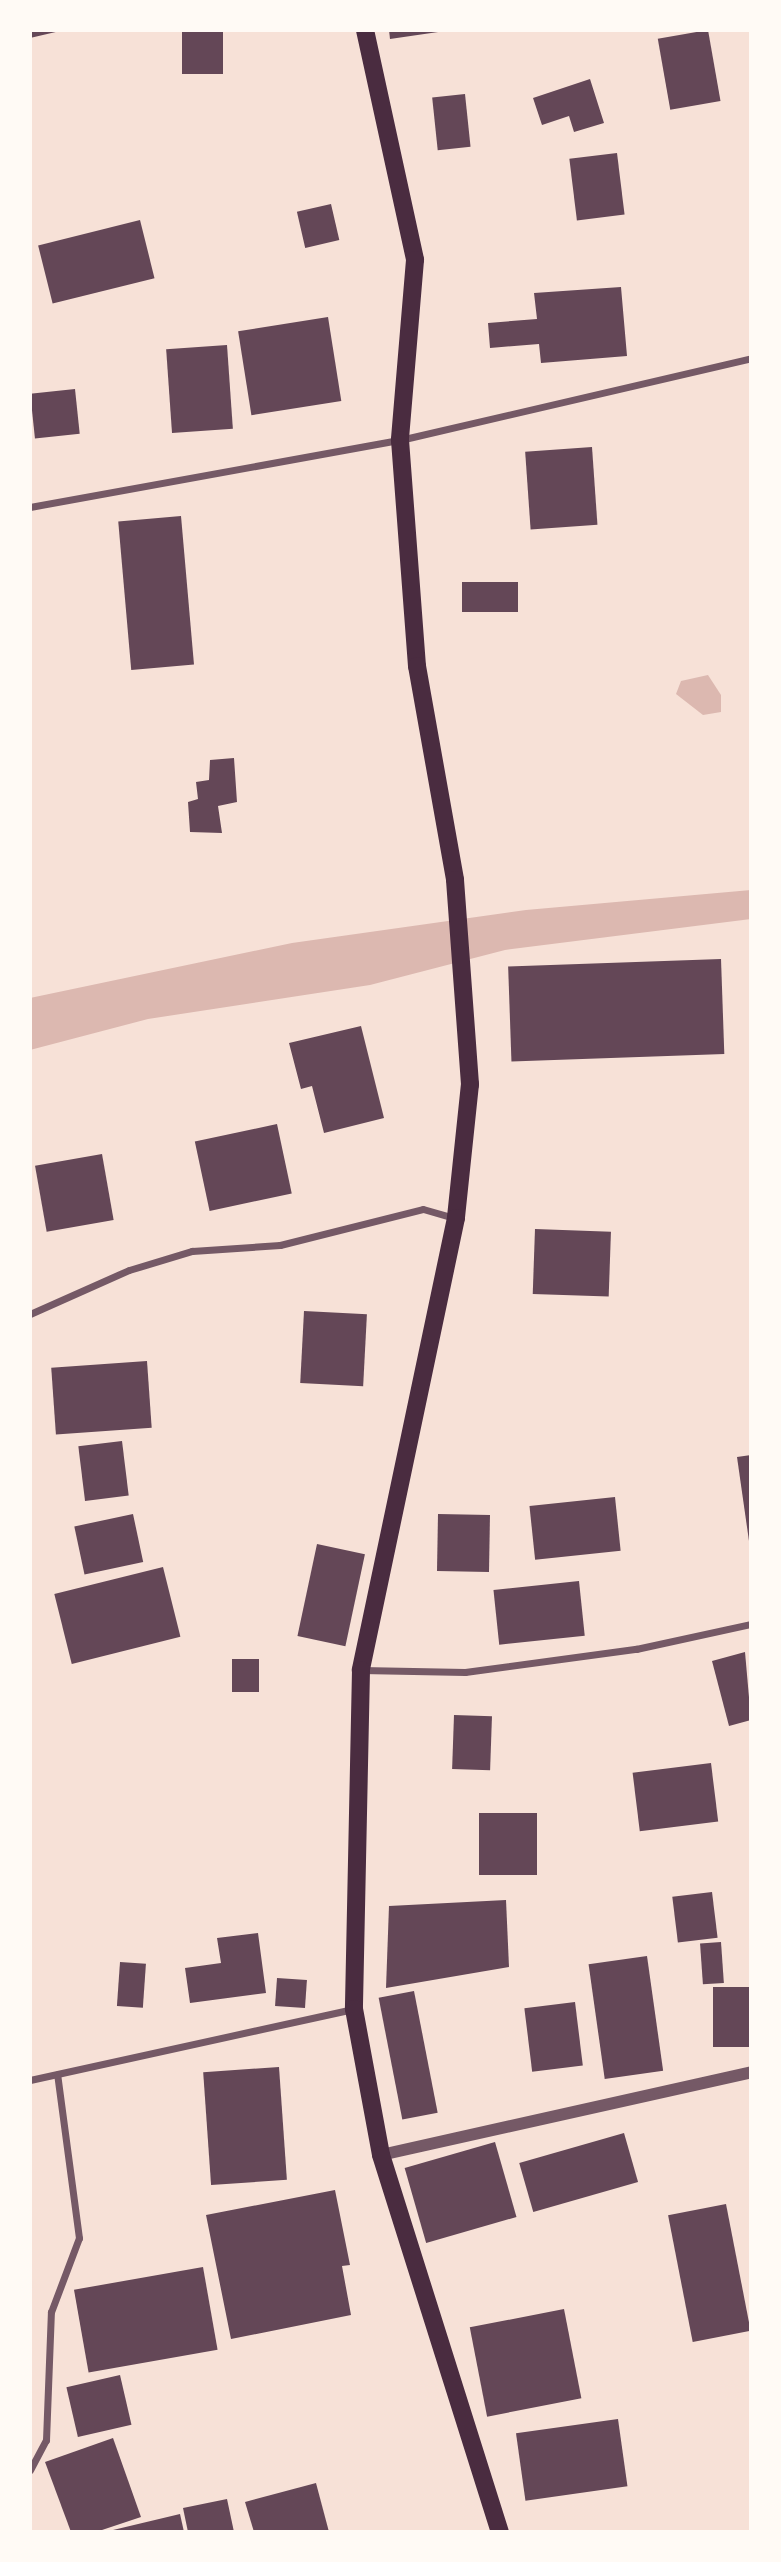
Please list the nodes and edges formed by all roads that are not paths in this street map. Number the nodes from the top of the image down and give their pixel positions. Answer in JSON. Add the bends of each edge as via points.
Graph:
{"nodes":[{"id":1,"x":365,"y":30,"type":"edge"},
{"id":2,"x":751,"y":358,"type":"edge"},
{"id":3,"x":400,"y":440,"type":"junction"},
{"id":4,"x":30,"y":507,"type":"edge"},
{"id":5,"x":456,"y":1218,"type":"junction"},
{"id":6,"x":30,"y":1314,"type":"edge"},
{"id":7,"x":751,"y":1624,"type":"edge"},
{"id":8,"x":361,"y":1670,"type":"junction"},
{"id":9,"x":354,"y":2009,"type":"junction"},
{"id":10,"x":751,"y":2072,"type":"edge"},
{"id":11,"x":57,"y":2074,"type":"junction"},
{"id":12,"x":30,"y":2080,"type":"edge"},
{"id":13,"x":381,"y":2155,"type":"junction"},
{"id":14,"x":30,"y":2470,"type":"edge"},
{"id":15,"x":500,"y":2532,"type":"edge"}],
"edges":[{"from":1,"to":3,"type":"main road","via":[[415,260]]},
{"from":2,"to":3,"type":"street"},
{"from":3,"to":4,"type":"street"},
{"from":3,"to":5,"type":"main road","via":[[417,666],[455,880],[460,997],[470,1084]]},
{"from":5,"to":6,"type":"street","via":[[422,1209],[280,1245],[192,1251],[129,1270]]},
{"from":5,"to":8,"type":"main road"},
{"from":7,"to":8,"type":"street","via":[[636,1649],[465,1672]]},
{"from":8,"to":9,"type":"main road"},
{"from":9,"to":11,"type":"street"},
{"from":9,"to":13,"type":"main road"},
{"from":10,"to":13,"type":"street"},
{"from":11,"to":12,"type":"street"},
{"from":11,"to":14,"type":"street","via":[[79,2238],[51,2312],[46,2440]]},
{"from":13,"to":15,"type":"main road"}]}
